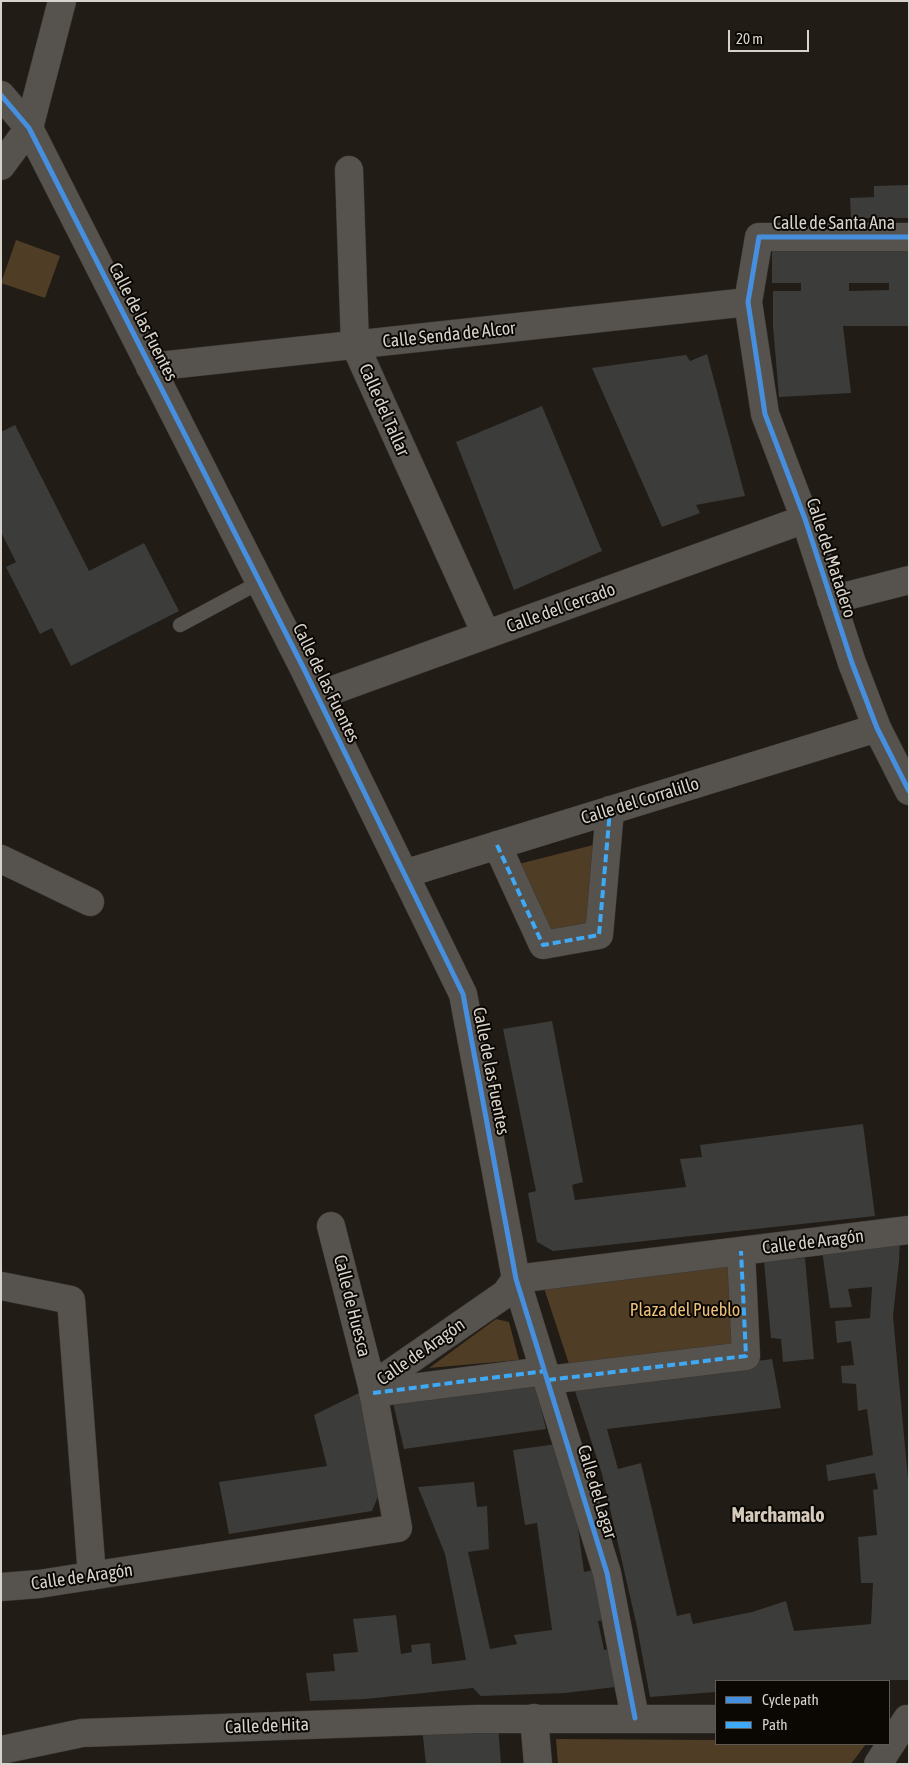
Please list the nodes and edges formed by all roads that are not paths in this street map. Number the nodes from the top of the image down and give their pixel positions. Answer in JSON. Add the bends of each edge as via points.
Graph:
{"nodes":[{"id":1,"x":62,"y":1,"type":"edge"},
{"id":2,"x":1,"y":95,"type":"edge"},
{"id":3,"x":29,"y":128,"type":"junction"},
{"id":4,"x":1,"y":166,"type":"edge"},
{"id":5,"x":349,"y":170,"type":"dead end"},
{"id":6,"x":759,"y":237,"type":"joint"},
{"id":7,"x":909,"y":237,"type":"edge"},
{"id":8,"x":748,"y":302,"type":"junction"},
{"id":9,"x":355,"y":345,"type":"junction"},
{"id":10,"x":150,"y":367,"type":"junction"},
{"id":11,"x":805,"y":520,"type":"junction"},
{"id":12,"x":909,"y":580,"type":"edge"},
{"id":13,"x":260,"y":582,"type":"junction"},
{"id":14,"x":831,"y":600,"type":"junction"},
{"id":15,"x":180,"y":625,"type":"dead end"},
{"id":16,"x":486,"y":634,"type":"junction"},
{"id":17,"x":317,"y":696,"type":"junction"},
{"id":18,"x":877,"y":728,"type":"junction"},
{"id":19,"x":909,"y":791,"type":"edge"},
{"id":20,"x":610,"y":810,"type":"junction"},
{"id":21,"x":497,"y":845,"type":"junction"},
{"id":22,"x":1,"y":859,"type":"edge"},
{"id":23,"x":404,"y":874,"type":"junction"},
{"id":24,"x":90,"y":902,"type":"dead end"},
{"id":25,"x":331,"y":1226,"type":"dead end"},
{"id":26,"x":909,"y":1230,"type":"edge"},
{"id":27,"x":741,"y":1251,"type":"junction"},
{"id":28,"x":516,"y":1279,"type":"junction"},
{"id":29,"x":1,"y":1286,"type":"edge"},
{"id":30,"x":546,"y":1376,"type":"junction"},
{"id":31,"x":373,"y":1390,"type":"junction"},
{"id":32,"x":92,"y":1576,"type":"junction"},
{"id":33,"x":1,"y":1587,"type":"edge"},
{"id":34,"x":534,"y":1718,"type":"junction"},
{"id":35,"x":635,"y":1718,"type":"junction"},
{"id":36,"x":715,"y":1719,"type":"edge"},
{"id":37,"x":901,"y":1719,"type":"edge"},
{"id":38,"x":890,"y":1741,"type":"edge"},
{"id":39,"x":888,"y":1745,"type":"edge"},
{"id":40,"x":1,"y":1750,"type":"edge"},
{"id":41,"x":538,"y":1764,"type":"edge"},
{"id":42,"x":878,"y":1764,"type":"edge"}],
"edges":[{"from":1,"to":3,"type":"street"},
{"from":2,"to":3,"type":"street","name":"Calle de las Fuentes"},
{"from":3,"to":4,"type":"street"},
{"from":3,"to":10,"type":"street","name":"Calle de las Fuentes"},
{"from":5,"to":9,"type":"street","name":"Calle del Tallar"},
{"from":6,"to":7,"type":"street","name":"Calle de Santa Ana"},
{"from":6,"to":8,"type":"street","name":"Calle del Matadero"},
{"from":8,"to":9,"type":"street","name":"Calle Senda de Alcor"},
{"from":8,"to":11,"type":"street","name":"Calle del Matadero","via":[[765,414]]},
{"from":9,"to":10,"type":"street","name":"Calle Senda de Alcor"},
{"from":9,"to":16,"type":"street","name":"Calle del Tallar"},
{"from":10,"to":13,"type":"street","name":"Calle de las Fuentes"},
{"from":11,"to":14,"type":"street","name":"Calle del Matadero"},
{"from":11,"to":16,"type":"street","name":"Calle del Cercado"},
{"from":12,"to":14,"type":"street"},
{"from":13,"to":15,"type":"lane"},
{"from":13,"to":17,"type":"street","name":"Calle de las Fuentes"},
{"from":14,"to":18,"type":"street","name":"Calle del Matadero"},
{"from":16,"to":17,"type":"street","name":"Calle del Cercado"},
{"from":17,"to":23,"type":"street","name":"Calle de las Fuentes"},
{"from":18,"to":19,"type":"street","name":"Calle del Matadero"},
{"from":18,"to":20,"type":"street","name":"Calle del Corralillo"},
{"from":20,"to":21,"type":"street","name":"Calle del Corralillo"},
{"from":20,"to":21,"type":"street","via":[[599,935],[543,945]]},
{"from":21,"to":23,"type":"street","name":"Calle del Corralillo"},
{"from":22,"to":24,"type":"street"},
{"from":23,"to":28,"type":"street","name":"Calle de las Fuentes","via":[[463,994]]},
{"from":25,"to":31,"type":"street","name":"Calle de Huesca"},
{"from":26,"to":27,"type":"street","name":"Calle de Aragón"},
{"from":27,"to":28,"type":"street","name":"Calle de Aragón"},
{"from":27,"to":30,"type":"street","via":[[746,1356]]},
{"from":28,"to":30,"type":"street","name":"Calle del Lagar"},
{"from":28,"to":31,"type":"street","name":"Calle de Aragón","via":[[505,1294]]},
{"from":29,"to":32,"type":"street","via":[[71,1300]]},
{"from":30,"to":31,"type":"street"},
{"from":30,"to":35,"type":"street","name":"Calle del Lagar","via":[[608,1573]]},
{"from":31,"to":32,"type":"street","name":"Calle de Aragón","via":[[398,1528]]},
{"from":32,"to":33,"type":"street","name":"Calle de Aragón"},
{"from":34,"to":35,"type":"street","name":"Calle de Hita"},
{"from":34,"to":40,"type":"street","name":"Calle de Hita","via":[[82,1733]]},
{"from":34,"to":41,"type":"street"},
{"from":35,"to":36,"type":"street","name":"Calle de Hita"},
{"from":37,"to":38,"type":"street"},
{"from":39,"to":42,"type":"street"}]}
